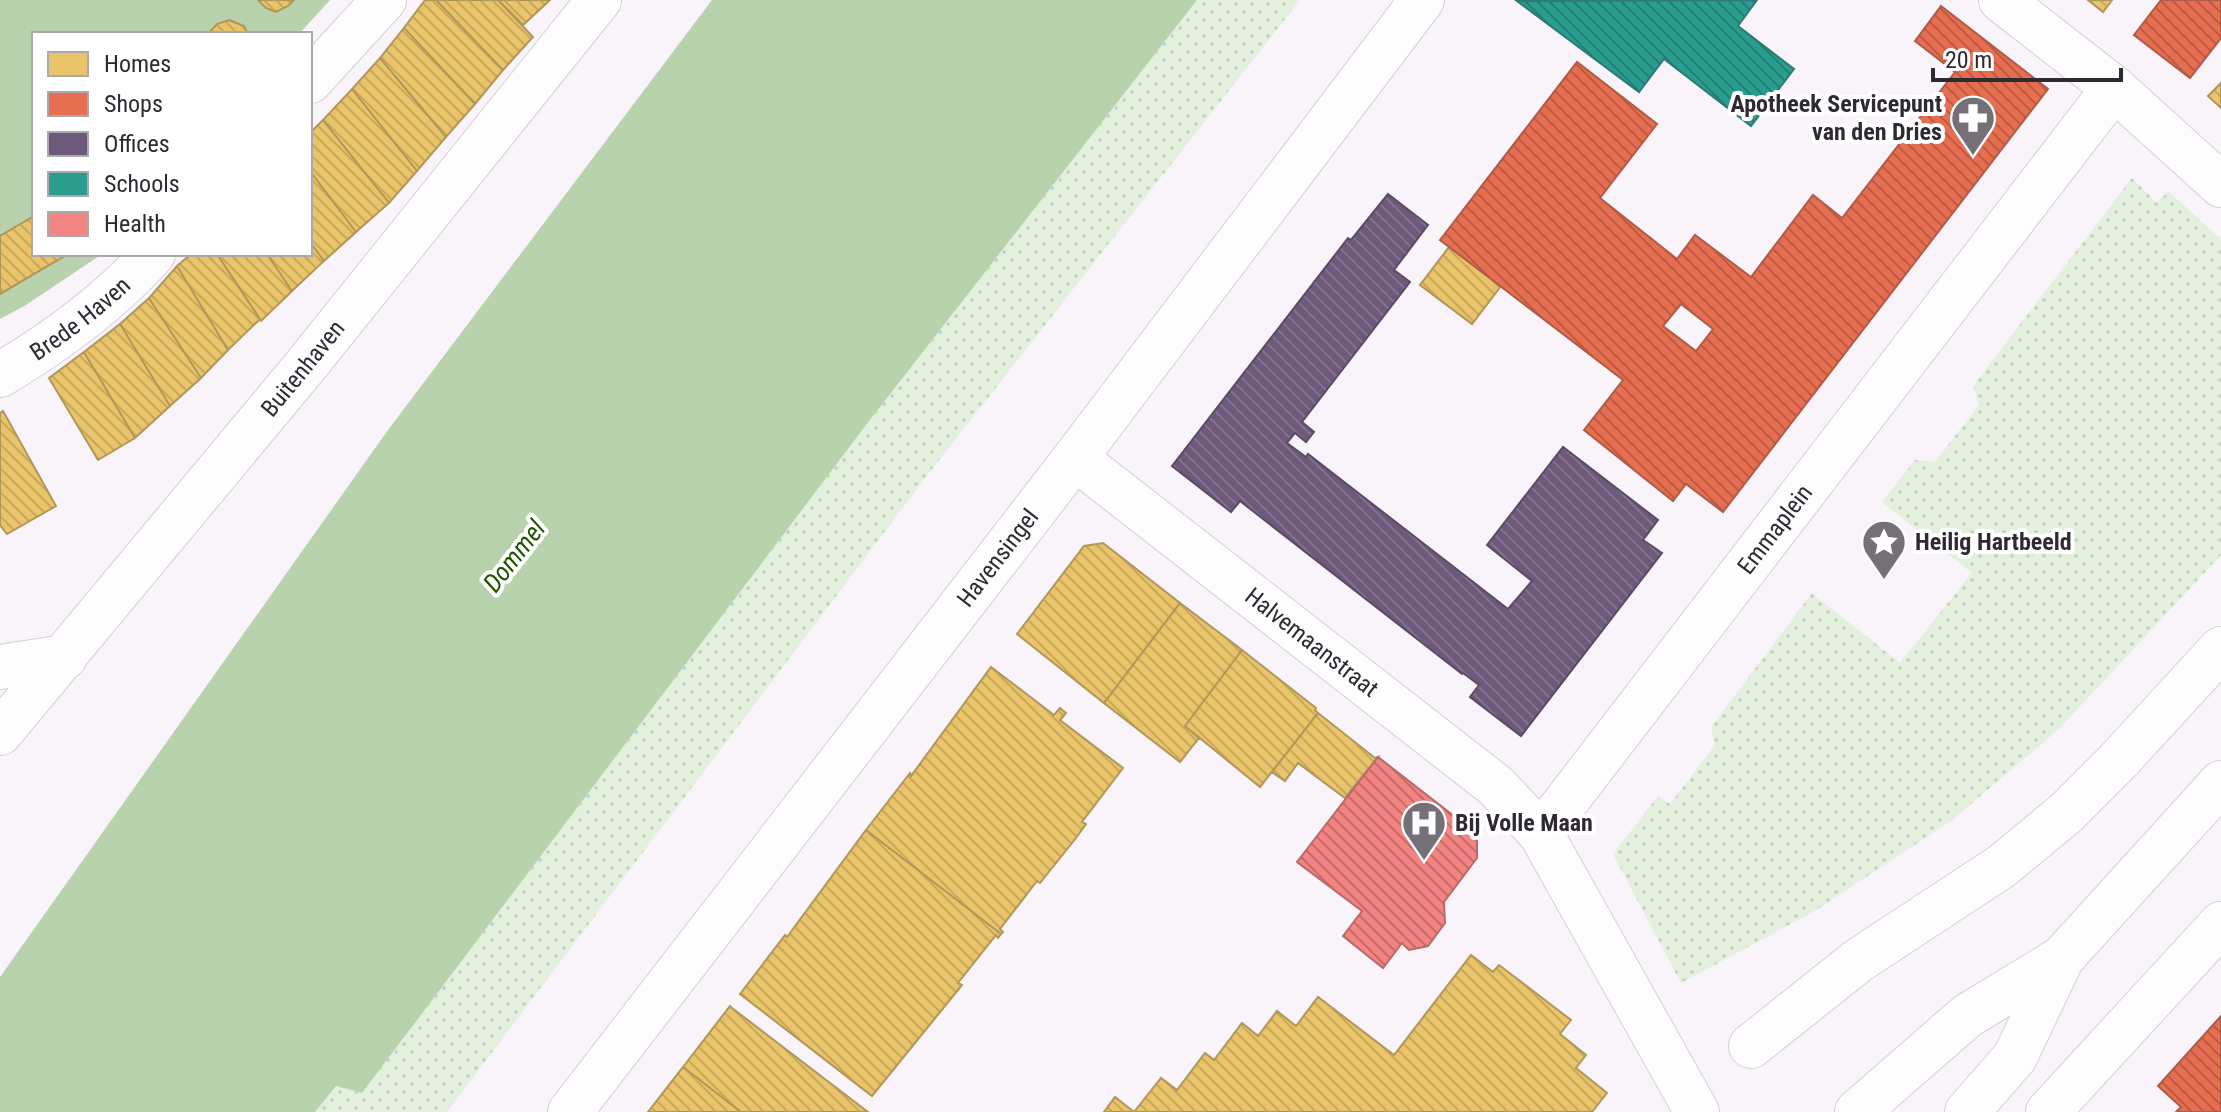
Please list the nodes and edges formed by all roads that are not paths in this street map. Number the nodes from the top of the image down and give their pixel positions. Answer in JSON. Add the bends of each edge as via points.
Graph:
{"nodes":[{"id":1,"x":384,"y":0,"type":"edge"},
{"id":2,"x":599,"y":0,"type":"edge"},
{"id":3,"x":1422,"y":0,"type":"edge"},
{"id":4,"x":2001,"y":0,"type":"edge"},
{"id":5,"x":312,"y":79,"type":"edge"},
{"id":6,"x":2114,"y":88,"type":"junction"},
{"id":7,"x":2221,"y":185,"type":"edge"},
{"id":8,"x":151,"y":256,"type":"edge"},
{"id":9,"x":0,"y":375,"type":"edge"},
{"id":10,"x":1075,"y":458,"type":"junction"},
{"id":11,"x":2221,"y":649,"type":"edge"},
{"id":12,"x":65,"y":657,"type":"junction"},
{"id":13,"x":0,"y":667,"type":"edge"},
{"id":14,"x":0,"y":733,"type":"edge"},
{"id":15,"x":2221,"y":783,"type":"edge"},
{"id":16,"x":1541,"y":834,"type":"junction"},
{"id":17,"x":2221,"y":924,"type":"edge"},
{"id":18,"x":2062,"y":958,"type":"junction"},
{"id":19,"x":1751,"y":1046,"type":"dead end"},
{"id":20,"x":570,"y":1112,"type":"edge"},
{"id":21,"x":1697,"y":1112,"type":"edge"},
{"id":22,"x":1857,"y":1112,"type":"edge"},
{"id":23,"x":1967,"y":1112,"type":"edge"},
{"id":24,"x":2048,"y":1112,"type":"edge"}],
"edges":[{"from":1,"to":5,"type":"street"},
{"from":2,"to":12,"type":"street","name":"Buitenhaven"},
{"from":3,"to":10,"type":"street","name":"Havensingel"},
{"from":4,"to":6,"type":"street"},
{"from":6,"to":7,"type":"street"},
{"from":6,"to":16,"type":"street","name":"Emmaplein"},
{"from":8,"to":9,"type":"street","name":"Brede Haven","via":[[91,314]]},
{"from":10,"to":16,"type":"street","name":"Halvemaanstraat","via":[[1496,786]]},
{"from":10,"to":20,"type":"street","name":"Havensingel"},
{"from":11,"to":19,"type":"street","via":[[2066,813],[2002,866],[1859,960]]},
{"from":12,"to":13,"type":"street"},
{"from":12,"to":14,"type":"street","name":"Buitenhaven"},
{"from":15,"to":18,"type":"street"},
{"from":16,"to":21,"type":"street"},
{"from":17,"to":24,"type":"street"},
{"from":18,"to":22,"type":"street","via":[[1967,1016]]},
{"from":18,"to":23,"type":"street","via":[[2015,1057]]}]}
